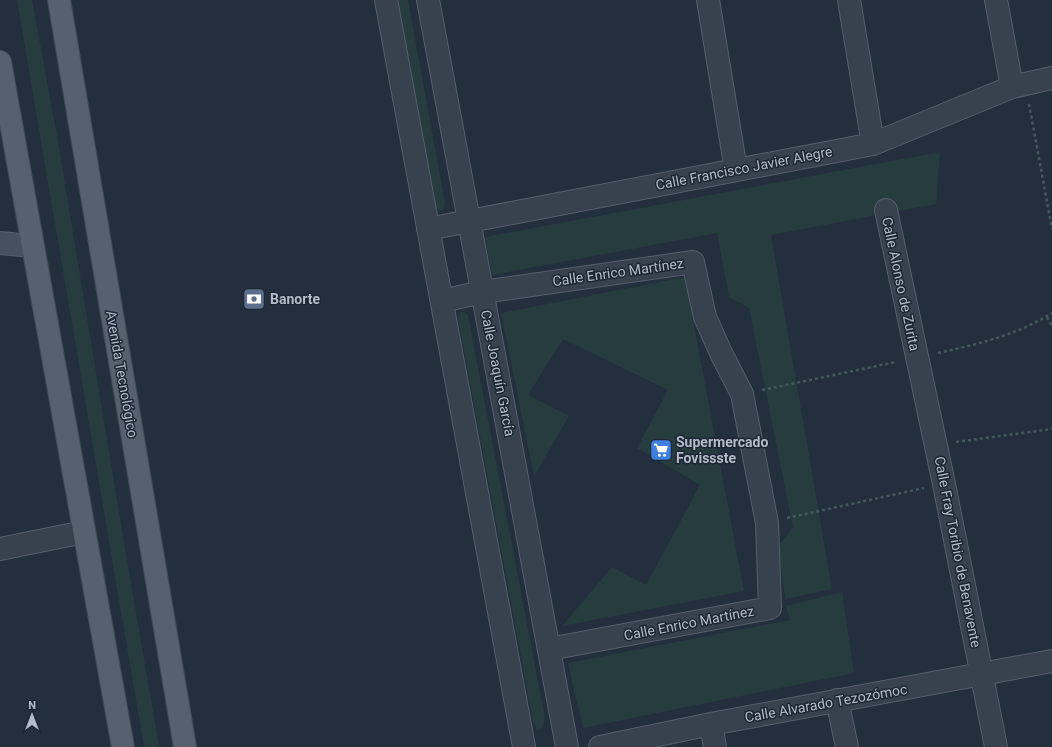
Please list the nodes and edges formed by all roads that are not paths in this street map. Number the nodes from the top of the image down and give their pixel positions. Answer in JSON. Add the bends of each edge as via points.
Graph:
{"nodes":[{"id":1,"x":59,"y":0,"type":"edge"},
{"id":2,"x":386,"y":0,"type":"edge"},
{"id":3,"x":428,"y":0,"type":"edge"},
{"id":4,"x":708,"y":0,"type":"edge"},
{"id":5,"x":848,"y":0,"type":"edge"},
{"id":6,"x":996,"y":0,"type":"edge"},
{"id":7,"x":0,"y":62,"type":"edge"},
{"id":8,"x":1052,"y":78,"type":"edge"},
{"id":9,"x":1019,"y":86,"type":"junction"},
{"id":10,"x":873,"y":144,"type":"junction"},
{"id":11,"x":736,"y":170,"type":"junction"},
{"id":12,"x":886,"y":210,"type":"dead end"},
{"id":13,"x":469,"y":220,"type":"junction"},
{"id":14,"x":428,"y":229,"type":"junction"},
{"id":15,"x":0,"y":243,"type":"edge"},
{"id":16,"x":32,"y":246,"type":"junction"},
{"id":17,"x":482,"y":292,"type":"junction"},
{"id":18,"x":442,"y":301,"type":"junction"},
{"id":19,"x":917,"y":358,"type":"joint"},
{"id":20,"x":84,"y":532,"type":"junction"},
{"id":21,"x":0,"y":549,"type":"edge"},
{"id":22,"x":549,"y":649,"type":"junction"},
{"id":23,"x":1052,"y":661,"type":"edge"},
{"id":24,"x":982,"y":674,"type":"junction"},
{"id":25,"x":837,"y":700,"type":"junction"},
{"id":26,"x":711,"y":724,"type":"junction"},
{"id":27,"x":123,"y":747,"type":"edge"},
{"id":28,"x":185,"y":747,"type":"edge"},
{"id":29,"x":524,"y":747,"type":"edge"},
{"id":30,"x":567,"y":747,"type":"edge"},
{"id":31,"x":600,"y":747,"type":"edge"},
{"id":32,"x":715,"y":747,"type":"edge"},
{"id":33,"x":846,"y":747,"type":"edge"},
{"id":34,"x":996,"y":747,"type":"edge"}],
"edges":[{"from":1,"to":28,"type":"main road","name":"Avenida Tecnológico"},
{"from":2,"to":14,"type":"street"},
{"from":3,"to":13,"type":"street","name":"Calle Joaquín García"},
{"from":4,"to":11,"type":"street"},
{"from":5,"to":10,"type":"street"},
{"from":6,"to":9,"type":"street"},
{"from":7,"to":16,"type":"main road"},
{"from":8,"to":9,"type":"street","name":"Calle Francisco Javier Alegre"},
{"from":9,"to":10,"type":"street","name":"Calle Francisco Javier Alegre"},
{"from":10,"to":11,"type":"street","name":"Calle Francisco Javier Alegre"},
{"from":11,"to":13,"type":"street","name":"Calle Francisco Javier Alegre"},
{"from":12,"to":19,"type":"street","name":"Calle Alonso de Zurita"},
{"from":13,"to":14,"type":"street","name":"Calle Francisco Javier Alegre"},
{"from":13,"to":17,"type":"street","name":"Calle Joaquín García"},
{"from":14,"to":18,"type":"street"},
{"from":15,"to":16,"type":"main road"},
{"from":16,"to":20,"type":"main road"},
{"from":17,"to":18,"type":"street","name":"Calle Enrico Martínez"},
{"from":17,"to":22,"type":"street","name":"Calle Joaquín García"},
{"from":17,"to":22,"type":"street","name":"Calle Enrico Martínez","via":[[693,262],[705,317],[742,394],[767,523],[770,608]]},
{"from":18,"to":29,"type":"street"},
{"from":19,"to":24,"type":"street","name":"Calle Fray Toribio de Benavente"},
{"from":20,"to":21,"type":"street"},
{"from":20,"to":27,"type":"main road"},
{"from":22,"to":30,"type":"street","name":"Calle Joaquín García"},
{"from":23,"to":24,"type":"street","name":"Calle Alvarado Tezozómoc"},
{"from":24,"to":25,"type":"street","name":"Calle Alvarado Tezozómoc"},
{"from":24,"to":34,"type":"street","name":"Calle Fray Toribio de Benavente"},
{"from":25,"to":26,"type":"street","name":"Calle Alvarado Tezozómoc"},
{"from":25,"to":33,"type":"street"},
{"from":26,"to":31,"type":"street","name":"Calle Alvarado Tezozómoc"},
{"from":26,"to":32,"type":"street"}]}
